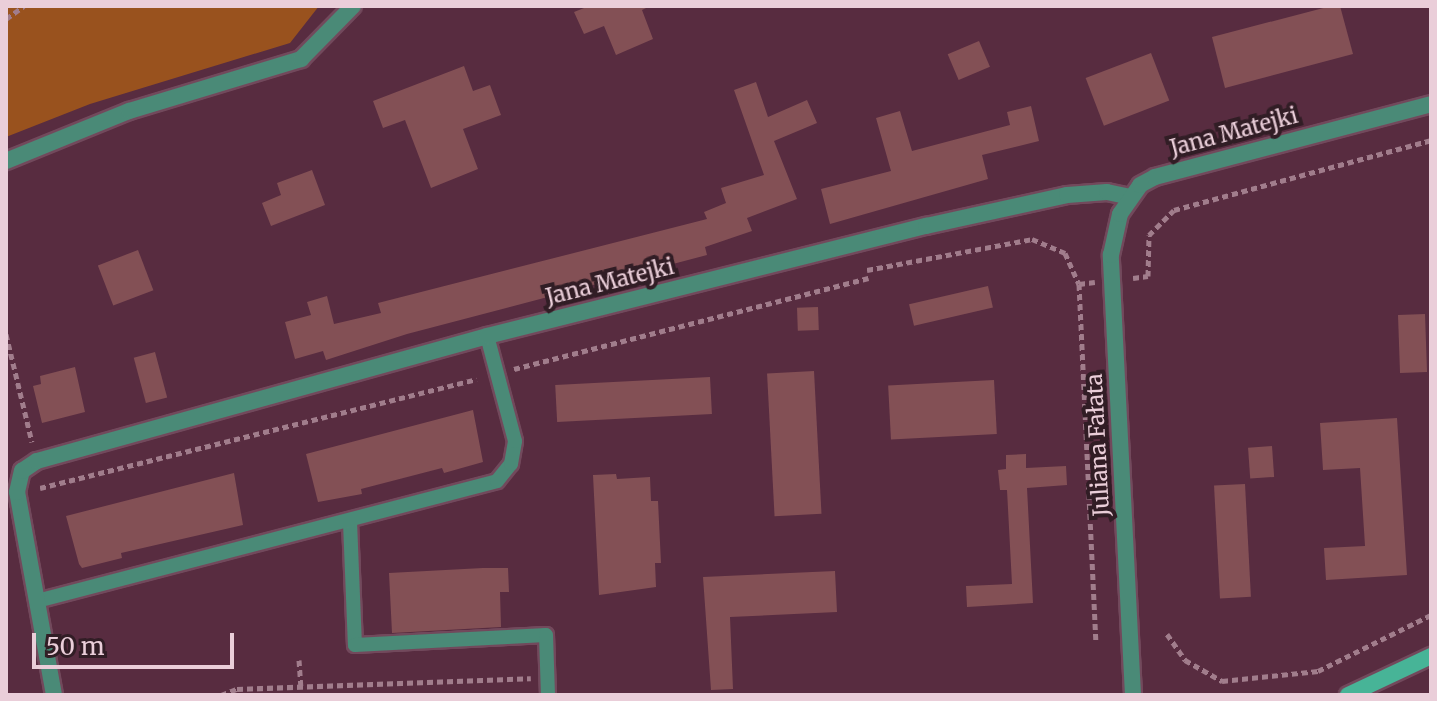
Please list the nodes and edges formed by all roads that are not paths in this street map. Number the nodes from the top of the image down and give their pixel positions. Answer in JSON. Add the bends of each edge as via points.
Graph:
{"nodes":[{"id":1,"x":353,"y":6,"type":"edge"},
{"id":2,"x":1431,"y":104,"type":"edge"},
{"id":3,"x":6,"y":161,"type":"edge"},
{"id":4,"x":1130,"y":197,"type":"junction"},
{"id":5,"x":487,"y":336,"type":"junction"},
{"id":6,"x":350,"y":522,"type":"junction"},
{"id":7,"x":37,"y":601,"type":"junction"},
{"id":8,"x":1431,"y":656,"type":"edge"},
{"id":9,"x":548,"y":688,"type":"edge"},
{"id":10,"x":54,"y":695,"type":"edge"},
{"id":11,"x":1133,"y":695,"type":"edge"},
{"id":12,"x":1348,"y":695,"type":"edge"}],
"edges":[{"from":1,"to":3,"type":"street","via":[[301,59],[129,111]]},
{"from":2,"to":4,"type":"street","name":"Jana Matejki","via":[[1189,165],[1155,177]]},
{"from":4,"to":5,"type":"street","name":"Jana Matejki","via":[[1107,192],[1067,195]]},
{"from":4,"to":11,"type":"street","name":"Juliana Fałata","via":[[1113,232],[1112,280]]},
{"from":5,"to":6,"type":"lane","via":[[515,441],[506,474],[484,486]]},
{"from":5,"to":7,"type":"street","name":"Jana Matejki","via":[[37,461],[22,471],[17,492]]},
{"from":6,"to":7,"type":"lane"},
{"from":6,"to":9,"type":"lane","via":[[355,645],[546,635]]},
{"from":7,"to":10,"type":"street","name":"Jana Matejki"},
{"from":8,"to":12,"type":"street"}]}
